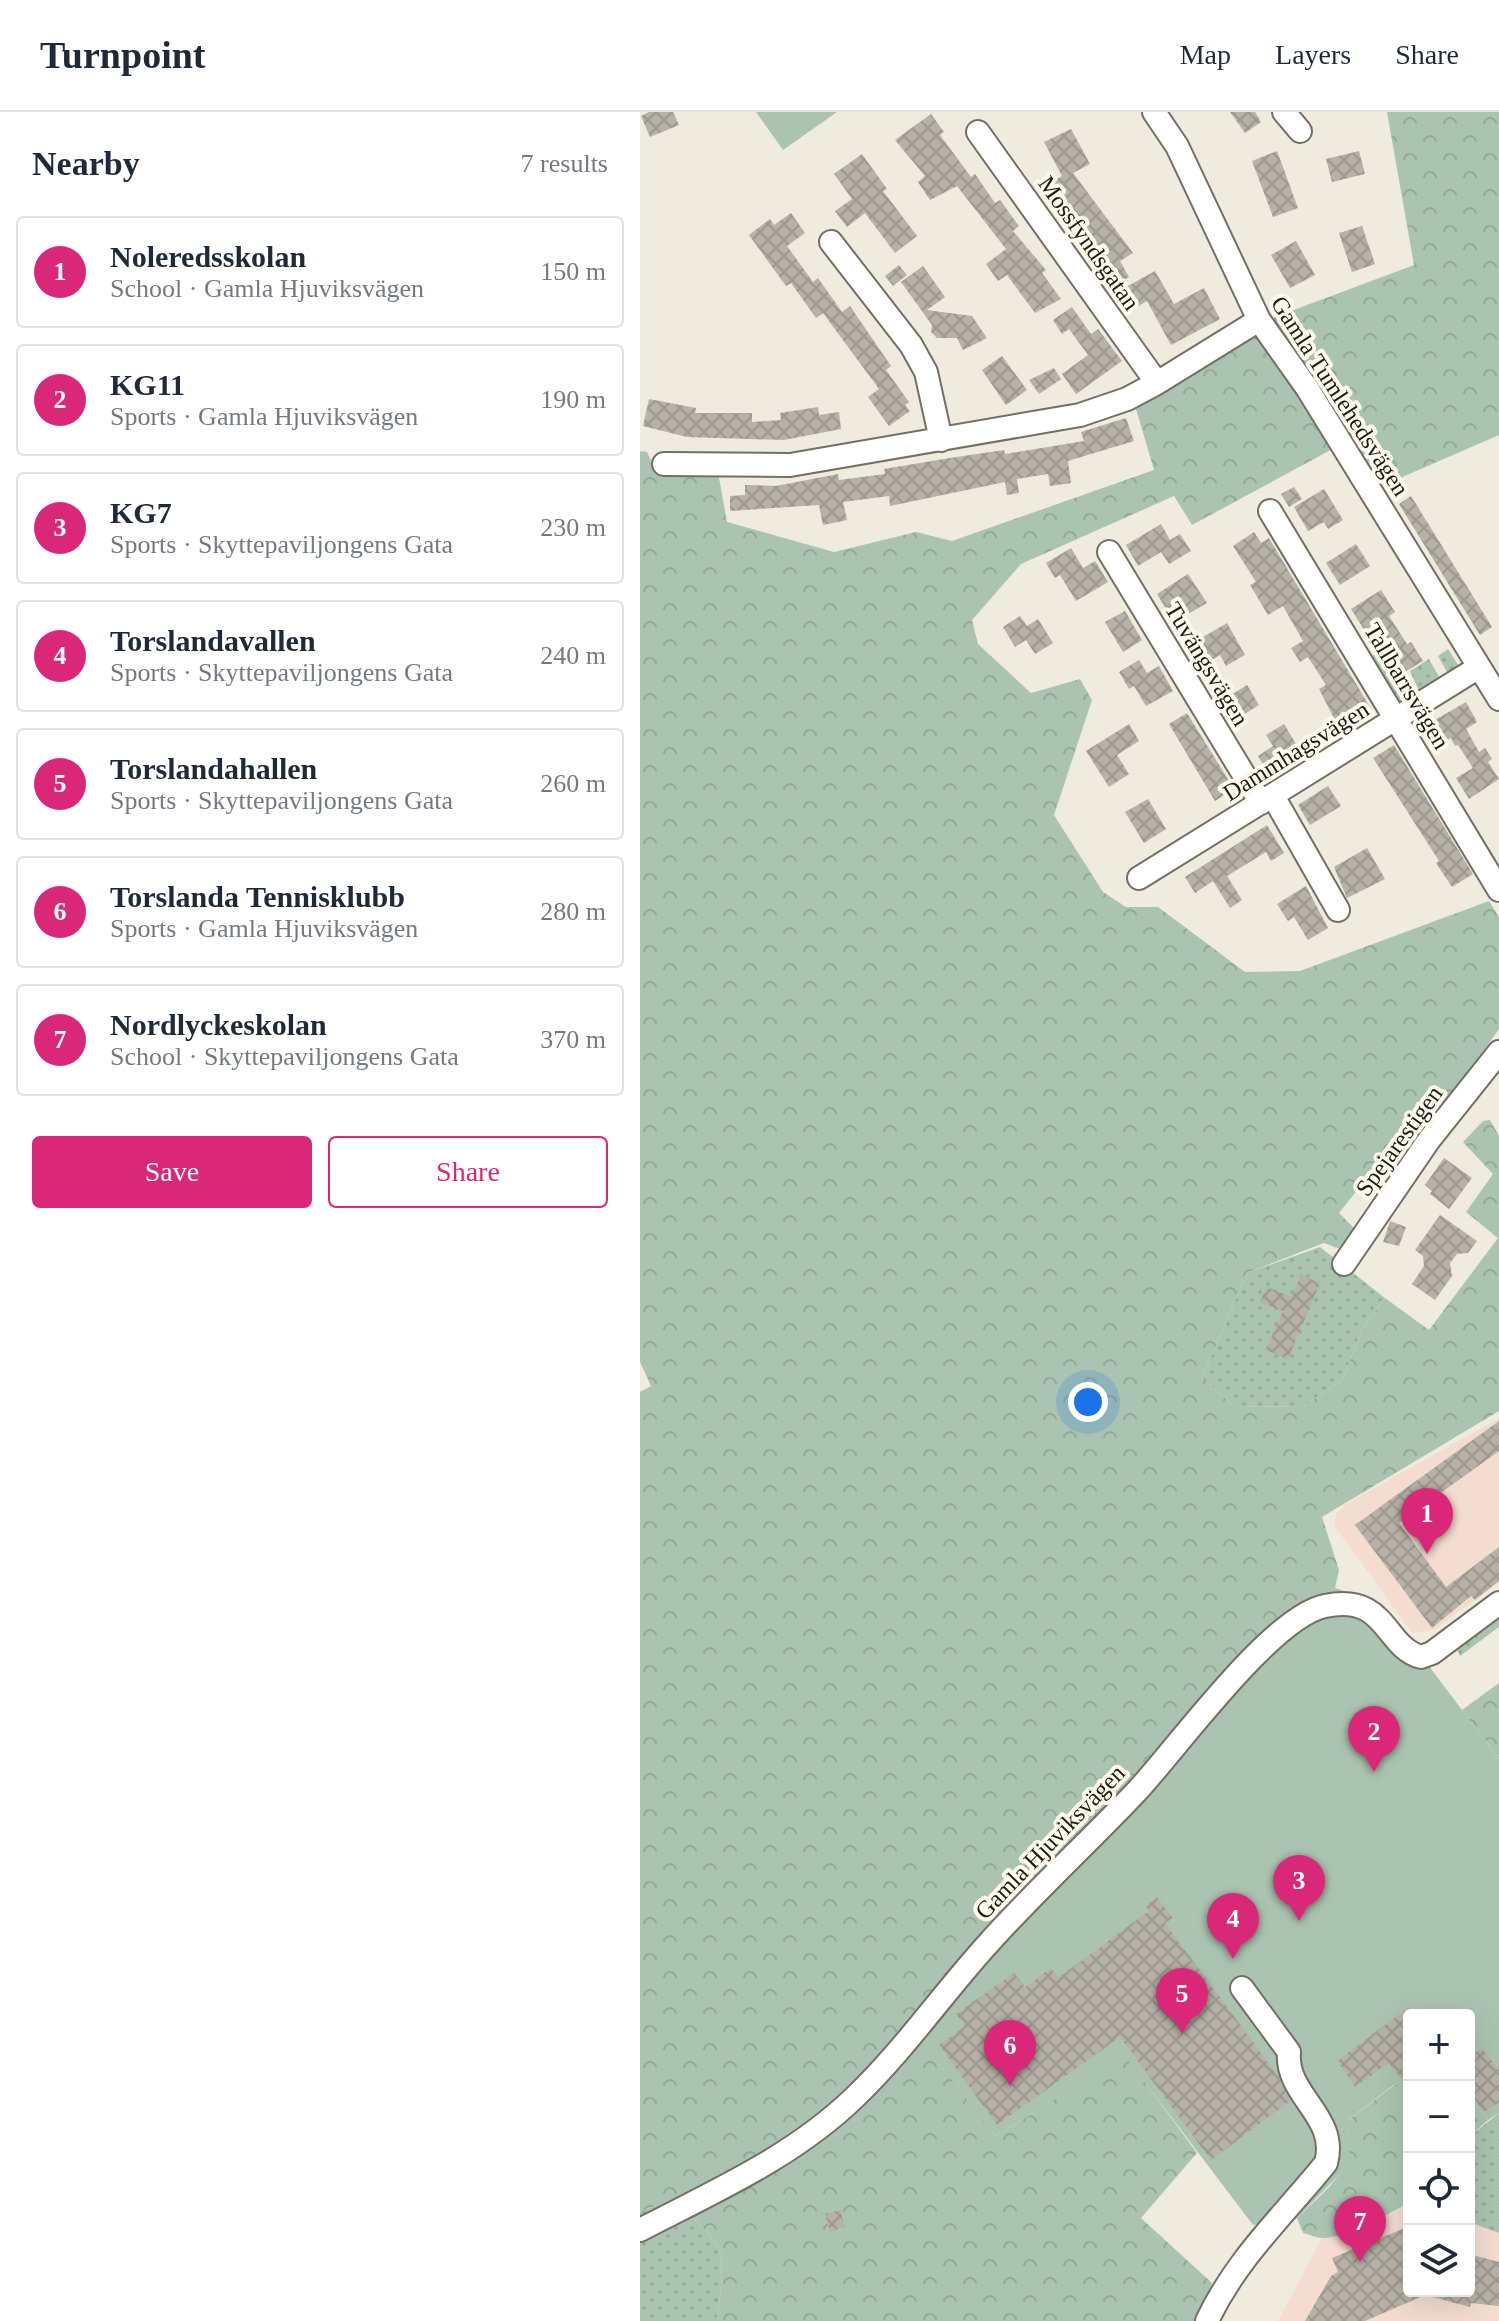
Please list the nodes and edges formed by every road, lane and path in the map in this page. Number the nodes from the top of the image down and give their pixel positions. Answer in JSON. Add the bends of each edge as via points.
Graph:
{"nodes":[{"id":1,"x":1154,"y":112,"type":"edge"},
{"id":2,"x":1284,"y":112,"type":"edge"},
{"id":3,"x":1300,"y":131,"type":"dead end"},
{"id":4,"x":978,"y":132,"type":"dead end"},
{"id":5,"x":831,"y":242,"type":"dead end"},
{"id":6,"x":1259,"y":320,"type":"junction"},
{"id":7,"x":1157,"y":383,"type":"junction"},
{"id":8,"x":941,"y":440,"type":"junction"},
{"id":9,"x":664,"y":464,"type":"dead end"},
{"id":10,"x":1270,"y":511,"type":"dead end"},
{"id":11,"x":1109,"y":552,"type":"dead end"},
{"id":12,"x":1479,"y":667,"type":"junction"},
{"id":13,"x":1499,"y":699,"type":"edge"},
{"id":14,"x":1397,"y":719,"type":"junction"},
{"id":15,"x":1267,"y":800,"type":"junction"},
{"id":16,"x":1139,"y":878,"type":"dead end"},
{"id":17,"x":1499,"y":890,"type":"edge"},
{"id":18,"x":1338,"y":910,"type":"dead end"},
{"id":19,"x":1499,"y":1052,"type":"edge"},
{"id":20,"x":1344,"y":1264,"type":"dead end"},
{"id":21,"x":1499,"y":1603,"type":"edge"},
{"id":22,"x":1242,"y":1988,"type":"dead end"},
{"id":23,"x":640,"y":2230,"type":"edge"},
{"id":24,"x":1207,"y":2321,"type":"edge"}],
"edges":[{"from":1,"to":6,"type":"street","name":"Gamla Tumlehedsvägen","via":[[1177,146]]},
{"from":2,"to":3,"type":"street"},
{"from":4,"to":7,"type":"street","name":"Mossfyndsgatan"},
{"from":5,"to":8,"type":"street","via":[[911,345],[926,372]]},
{"from":6,"to":7,"type":"street"},
{"from":6,"to":12,"type":"street","name":"Gamla Tumlehedsvägen","via":[[1307,388]]},
{"from":7,"to":8,"type":"street","via":[[1080,415]]},
{"from":8,"to":9,"type":"street","via":[[790,465]]},
{"from":10,"to":14,"type":"street","name":"Tallbarrsvägen"},
{"from":11,"to":15,"type":"street","name":"Tuvängsvägen"},
{"from":12,"to":13,"type":"street","name":"Gamla Tumlehedsvägen"},
{"from":12,"to":14,"type":"street","name":"Dammhagsvägen"},
{"from":14,"to":15,"type":"street","name":"Dammhagsvägen"},
{"from":14,"to":17,"type":"street","name":"Tallbarrsvägen"},
{"from":15,"to":16,"type":"street","name":"Dammhagsvägen"},
{"from":15,"to":18,"type":"street","name":"Tuvängsvägen"},
{"from":19,"to":20,"type":"street","name":"Spejarestigen","via":[[1429,1140]]},
{"from":21,"to":23,"type":"street","name":"Gamla Hjuviksvägen","via":[[1421,1657],[1381,1619],[1357,1606],[1327,1606],[1303,1616],[1220,1692],[1138,1789],[985,1946],[912,2037],[855,2097],[789,2151]]},
{"from":22,"to":24,"type":"street","via":[[1289,2052],[1287,2070],[1320,2121],[1330,2151],[1326,2163],[1229,2280]]}]}
